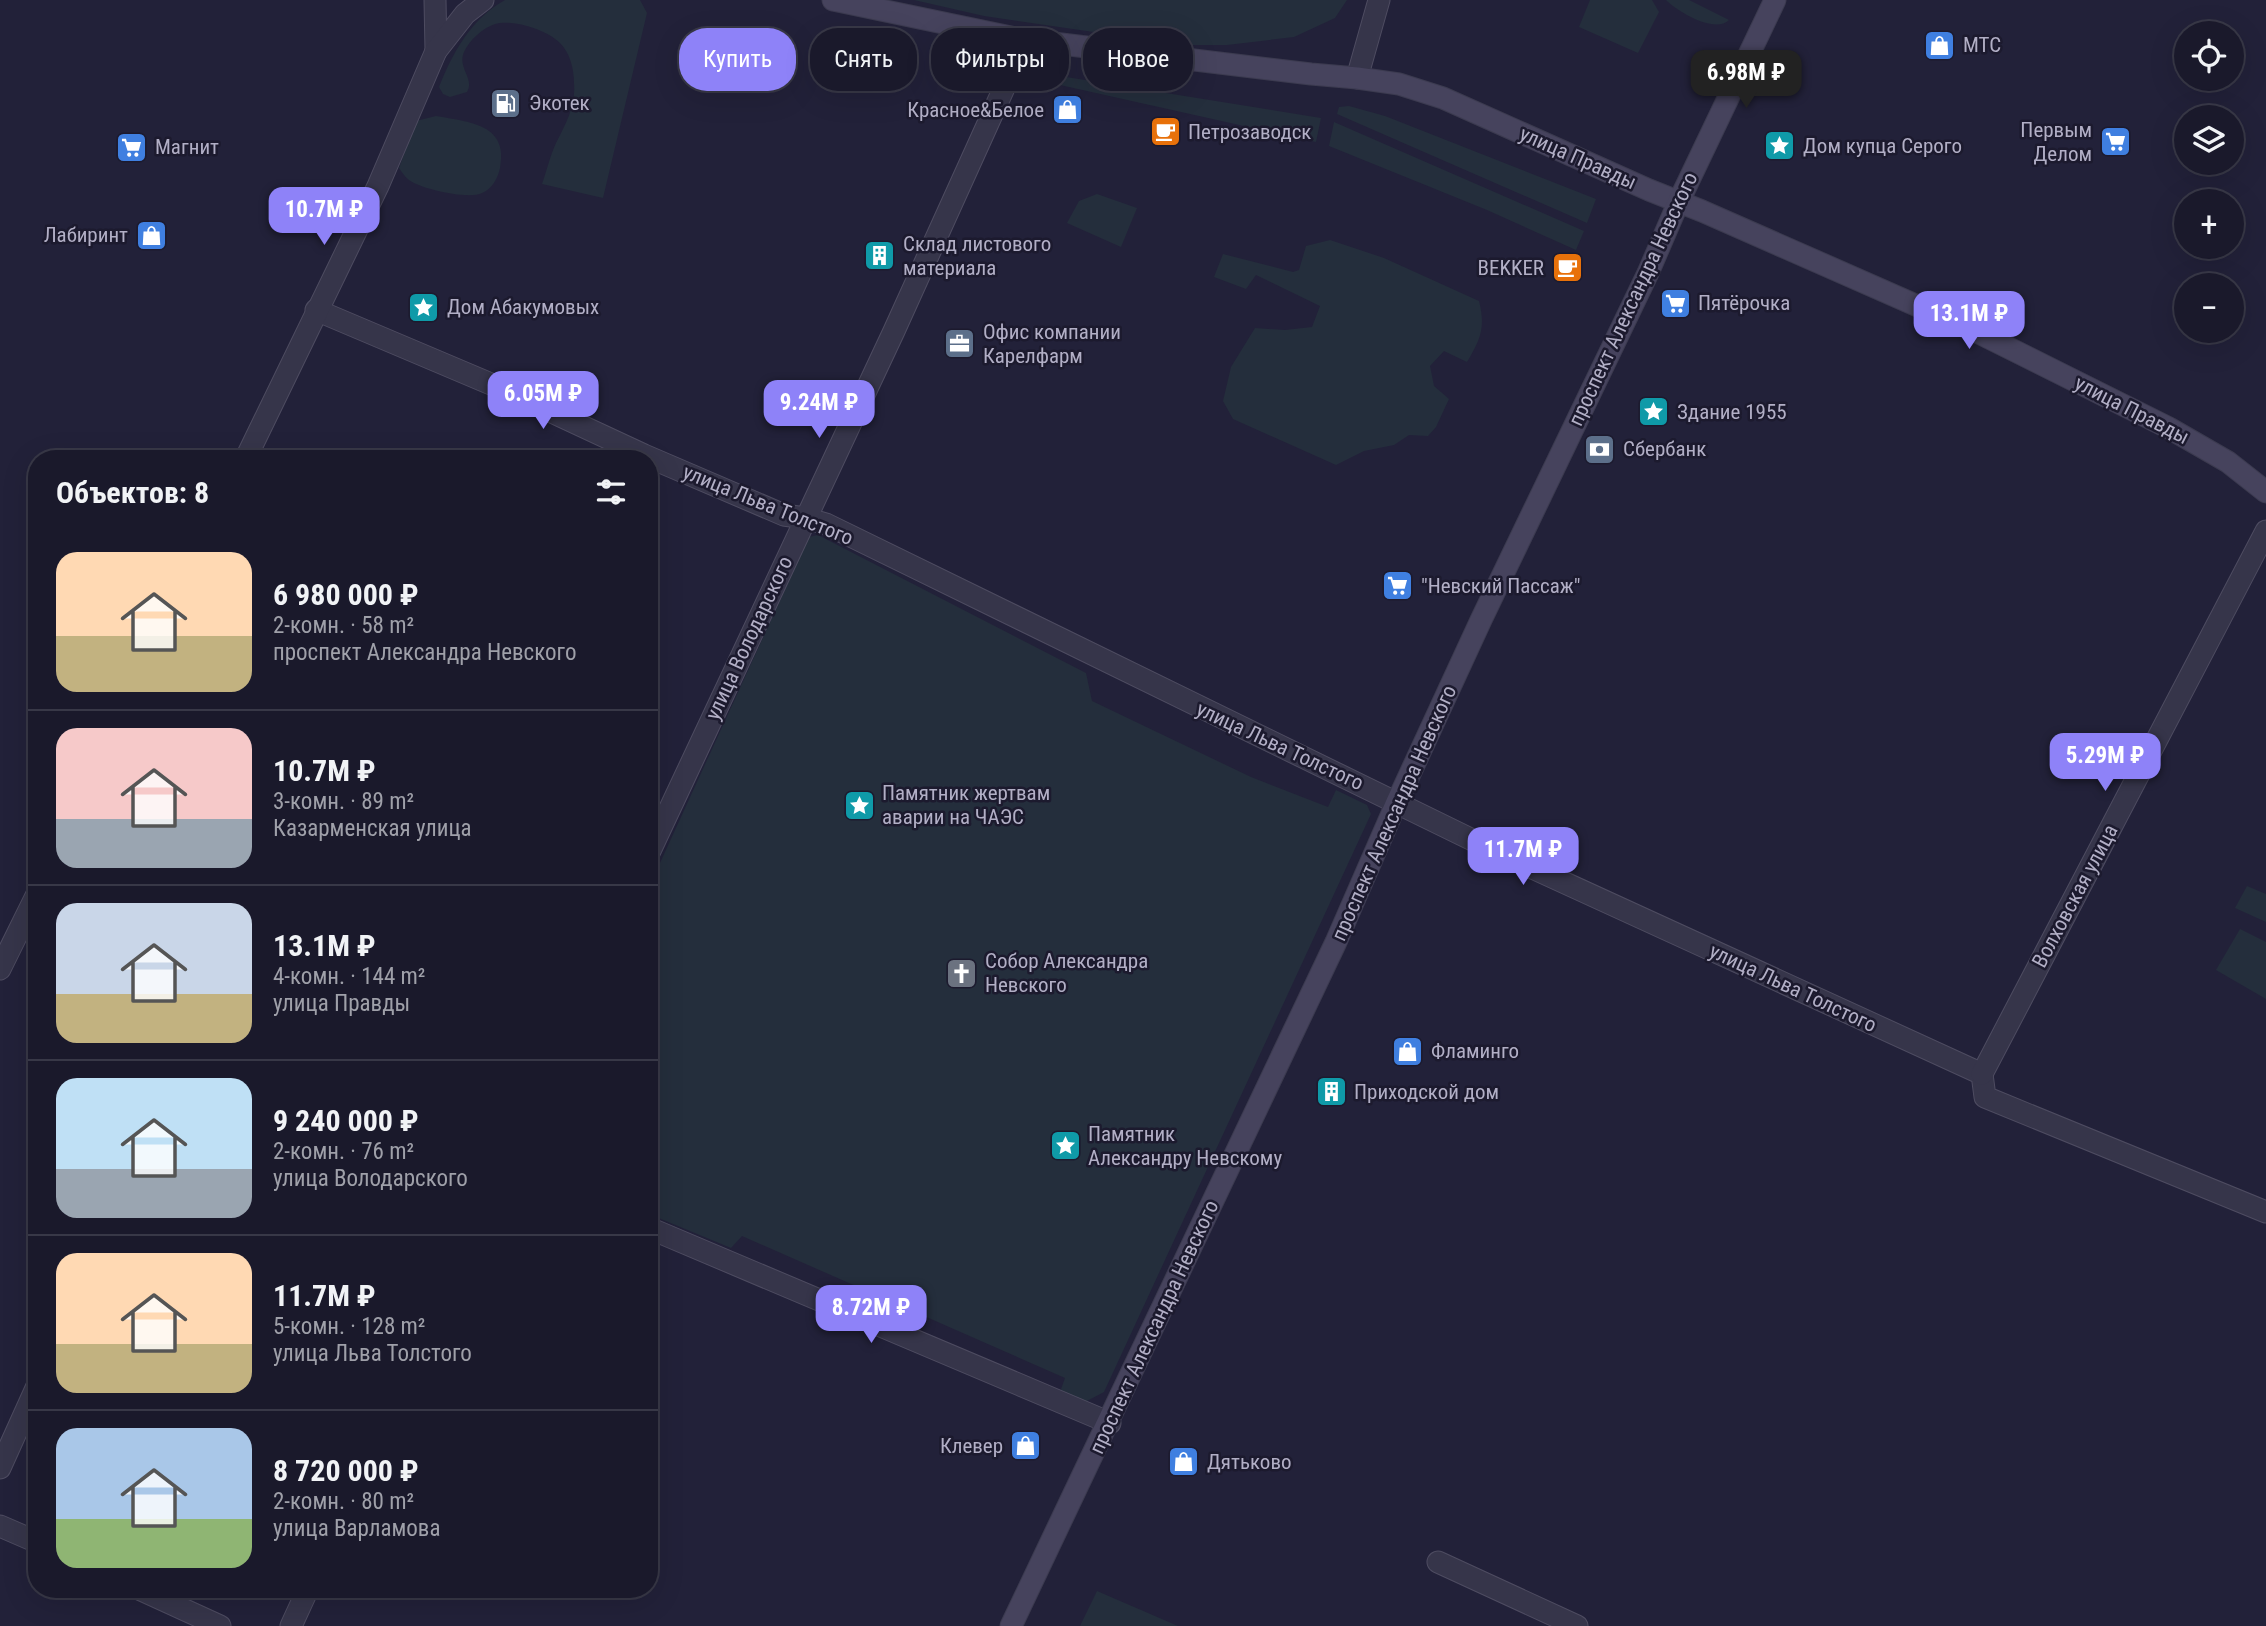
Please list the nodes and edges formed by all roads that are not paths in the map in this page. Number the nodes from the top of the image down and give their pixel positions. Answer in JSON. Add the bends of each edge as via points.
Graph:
{"nodes":[{"id":1,"x":483,"y":0,"type":"edge"},
{"id":2,"x":833,"y":0,"type":"edge"},
{"id":3,"x":1379,"y":0,"type":"edge"},
{"id":4,"x":1775,"y":0,"type":"edge"},
{"id":5,"x":439,"y":6,"type":"edge"},
{"id":6,"x":468,"y":7,"type":"edge"},
{"id":7,"x":967,"y":28,"type":"edge"},
{"id":8,"x":1069,"y":45,"type":"edge"},
{"id":9,"x":436,"y":51,"type":"junction"},
{"id":10,"x":1357,"y":78,"type":"junction"},
{"id":11,"x":1003,"y":91,"type":"edge"},
{"id":12,"x":1679,"y":201,"type":"junction"},
{"id":13,"x":316,"y":310,"type":"junction"},
{"id":14,"x":250,"y":450,"type":"edge"},
{"id":15,"x":635,"y":450,"type":"edge"},
{"id":16,"x":658,"y":460,"type":"edge"},
{"id":17,"x":2266,"y":492,"type":"edge"},
{"id":18,"x":805,"y":517,"type":"junction"},
{"id":19,"x":2266,"y":531,"type":"edge"},
{"id":20,"x":1397,"y":802,"type":"junction"},
{"id":21,"x":658,"y":834,"type":"edge"},
{"id":22,"x":28,"y":912,"type":"edge"},
{"id":23,"x":0,"y":969,"type":"edge"},
{"id":24,"x":1982,"y":1074,"type":"junction"},
{"id":25,"x":2266,"y":1212,"type":"edge"},
{"id":26,"x":658,"y":1232,"type":"edge"},
{"id":27,"x":28,"y":1406,"type":"edge"},
{"id":28,"x":1110,"y":1423,"type":"junction"},
{"id":29,"x":0,"y":1468,"type":"edge"},
{"id":30,"x":0,"y":1525,"type":"edge"},
{"id":31,"x":28,"y":1538,"type":"edge"},
{"id":32,"x":1438,"y":1562,"type":"dead end"},
{"id":33,"x":158,"y":1598,"type":"edge"},
{"id":34,"x":304,"y":1598,"type":"edge"},
{"id":35,"x":219,"y":1626,"type":"edge"},
{"id":36,"x":291,"y":1626,"type":"edge"},
{"id":37,"x":1011,"y":1626,"type":"edge"},
{"id":38,"x":1577,"y":1626,"type":"edge"}],
"edges":[{"from":1,"to":6,"type":"street"},
{"from":2,"to":7,"type":"main road","name":"улица Правды"},
{"from":3,"to":10,"type":"street"},
{"from":4,"to":12,"type":"main road","name":"проспект Александра Невского"},
{"from":5,"to":9,"type":"street"},
{"from":6,"to":9,"type":"street"},
{"from":8,"to":10,"type":"main road","name":"улица Правды"},
{"from":9,"to":13,"type":"street"},
{"from":10,"to":12,"type":"main road","name":"улица Правды","via":[[1399,84],[1443,98]]},
{"from":11,"to":18,"type":"street","name":"улица Володарского"},
{"from":12,"to":17,"type":"main road","name":"улица Правды","via":[[1979,333],[2169,428],[2228,462]]},
{"from":12,"to":20,"type":"main road","name":"проспект Александра Невского"},
{"from":13,"to":14,"type":"street"},
{"from":13,"to":15,"type":"street","name":"улица Льва Толстого"},
{"from":16,"to":18,"type":"street","name":"улица Льва Толстого","via":[[784,515]]},
{"from":18,"to":20,"type":"street","name":"улица Льва Толстого"},
{"from":18,"to":21,"type":"street","name":"улица Володарского"},
{"from":19,"to":24,"type":"street","name":"Волховская улица"},
{"from":20,"to":24,"type":"street","name":"улица Льва Толстого"},
{"from":20,"to":28,"type":"main road","name":"проспект Александра Невского"},
{"from":22,"to":23,"type":"street"},
{"from":24,"to":25,"type":"street","via":[[1985,1097]]},
{"from":26,"to":28,"type":"street"},
{"from":27,"to":29,"type":"street"},
{"from":28,"to":37,"type":"main road","name":"проспект Александра Невского"},
{"from":30,"to":31,"type":"street"},
{"from":32,"to":38,"type":"street"},
{"from":33,"to":35,"type":"street"},
{"from":34,"to":36,"type":"street"}]}
